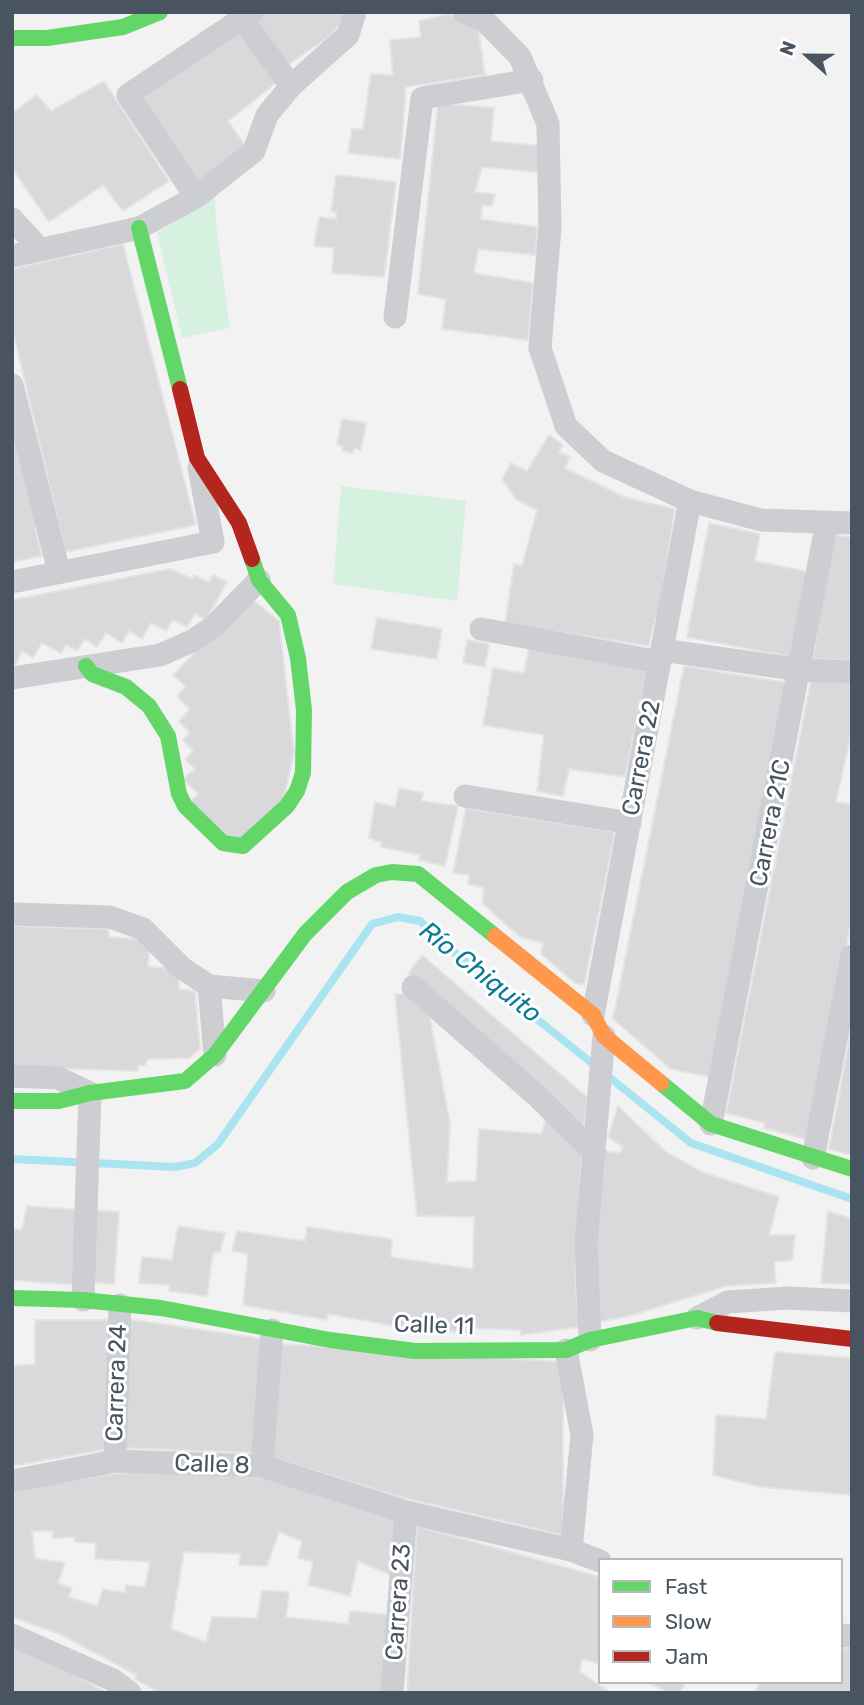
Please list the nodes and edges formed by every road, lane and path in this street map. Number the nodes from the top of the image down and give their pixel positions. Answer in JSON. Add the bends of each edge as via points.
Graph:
{"nodes":[{"id":1,"x":160,"y":12,"type":"edge"},
{"id":2,"x":355,"y":12,"type":"edge"},
{"id":3,"x":464,"y":12,"type":"edge"},
{"id":4,"x":247,"y":16,"type":"edge"},
{"id":5,"x":12,"y":38,"type":"edge"},
{"id":6,"x":532,"y":80,"type":"junction"},
{"id":7,"x":291,"y":86,"type":"junction"},
{"id":8,"x":196,"y":197,"type":"junction"},
{"id":9,"x":12,"y":219,"type":"edge"},
{"id":10,"x":139,"y":228,"type":"junction"},
{"id":11,"x":39,"y":248,"type":"junction"},
{"id":12,"x":12,"y":256,"type":"edge"},
{"id":13,"x":395,"y":317,"type":"dead end"},
{"id":14,"x":12,"y":385,"type":"edge"},
{"id":15,"x":197,"y":458,"type":"junction"},
{"id":16,"x":690,"y":501,"type":"junction"},
{"id":17,"x":828,"y":522,"type":"junction"},
{"id":18,"x":852,"y":523,"type":"edge"},
{"id":19,"x":59,"y":572,"type":"junction"},
{"id":20,"x":258,"y":580,"type":"junction"},
{"id":21,"x":12,"y":582,"type":"edge"},
{"id":22,"x":481,"y":629,"type":"dead end"},
{"id":23,"x":661,"y":656,"type":"junction"},
{"id":24,"x":86,"y":666,"type":"junction"},
{"id":25,"x":801,"y":670,"type":"junction"},
{"id":26,"x":852,"y":672,"type":"edge"},
{"id":27,"x":12,"y":678,"type":"edge"},
{"id":28,"x":465,"y":796,"type":"dead end"},
{"id":29,"x":630,"y":823,"type":"junction"},
{"id":30,"x":12,"y":914,"type":"edge"},
{"id":31,"x":852,"y":956,"type":"edge"},
{"id":32,"x":209,"y":986,"type":"junction"},
{"id":33,"x":413,"y":987,"type":"dead end"},
{"id":34,"x":264,"y":990,"type":"junction"},
{"id":35,"x":593,"y":1015,"type":"junction"},
{"id":36,"x":604,"y":1043,"type":"junction"},
{"id":37,"x":215,"y":1055,"type":"junction"},
{"id":38,"x":12,"y":1076,"type":"edge"},
{"id":39,"x":90,"y":1093,"type":"junction"},
{"id":40,"x":12,"y":1101,"type":"edge"},
{"id":41,"x":711,"y":1124,"type":"junction"},
{"id":42,"x":595,"y":1153,"type":"junction"},
{"id":43,"x":813,"y":1158,"type":"junction"},
{"id":44,"x":852,"y":1169,"type":"edge"},
{"id":45,"x":12,"y":1298,"type":"edge"},
{"id":46,"x":83,"y":1300,"type":"junction"},
{"id":47,"x":852,"y":1301,"type":"edge"},
{"id":48,"x":120,"y":1305,"type":"junction"},
{"id":49,"x":697,"y":1318,"type":"junction"},
{"id":50,"x":272,"y":1330,"type":"junction"},
{"id":51,"x":852,"y":1339,"type":"edge"},
{"id":52,"x":590,"y":1340,"type":"junction"},
{"id":53,"x":566,"y":1350,"type":"junction"},
{"id":54,"x":115,"y":1461,"type":"junction"},
{"id":55,"x":262,"y":1466,"type":"junction"},
{"id":56,"x":12,"y":1481,"type":"edge"},
{"id":57,"x":406,"y":1512,"type":"junction"},
{"id":58,"x":571,"y":1550,"type":"junction"},
{"id":59,"x":598,"y":1560,"type":"edge"},
{"id":60,"x":12,"y":1635,"type":"edge"},
{"id":61,"x":130,"y":1693,"type":"edge"},
{"id":62,"x":393,"y":1693,"type":"edge"}],
"edges":[{"from":1,"to":5,"type":"street","via":[[122,27]]},
{"from":2,"to":7,"type":"street","via":[[348,34]]},
{"from":3,"to":6,"type":"street","via":[[484,20],[520,57]]},
{"from":4,"to":7,"type":"street"},
{"from":4,"to":8,"type":"street","via":[[128,95]]},
{"from":6,"to":13,"type":"street","via":[[422,98]]},
{"from":6,"to":16,"type":"street","via":[[548,124],[550,227],[540,348],[552,390],[566,426],[603,461]]},
{"from":7,"to":8,"type":"street","via":[[267,115],[254,151]]},
{"from":8,"to":10,"type":"street"},
{"from":9,"to":11,"type":"street"},
{"from":10,"to":11,"type":"street"},
{"from":10,"to":15,"type":"street"},
{"from":11,"to":12,"type":"street"},
{"from":14,"to":19,"type":"street"},
{"from":15,"to":19,"type":"street","via":[[213,542]]},
{"from":15,"to":20,"type":"street","via":[[239,523]]},
{"from":16,"to":17,"type":"street","via":[[761,520]]},
{"from":16,"to":23,"type":"street","name":"Carrera 22"},
{"from":17,"to":18,"type":"street"},
{"from":17,"to":25,"type":"street","name":"Carrera 21C"},
{"from":19,"to":21,"type":"street"},
{"from":20,"to":24,"type":"street","via":[[213,627],[192,641],[160,654]]},
{"from":20,"to":24,"type":"street","via":[[288,615],[304,710],[303,773],[287,806],[243,846],[233,847],[214,834],[185,806],[168,736],[149,706],[126,687],[92,674]]},
{"from":22,"to":23,"type":"street"},
{"from":23,"to":25,"type":"street"},
{"from":23,"to":29,"type":"street","name":"Carrera 22"},
{"from":24,"to":27,"type":"street"},
{"from":25,"to":26,"type":"street"},
{"from":25,"to":41,"type":"street","name":"Carrera 21C"},
{"from":28,"to":29,"type":"street"},
{"from":29,"to":35,"type":"street","name":"Carrera 22"},
{"from":30,"to":32,"type":"street","via":[[110,917],[144,929],[182,968]]},
{"from":31,"to":43,"type":"street"},
{"from":32,"to":34,"type":"street"},
{"from":32,"to":37,"type":"street"},
{"from":33,"to":42,"type":"street"},
{"from":34,"to":35,"type":"street","via":[[305,934],[348,892],[376,875],[418,874]]},
{"from":34,"to":37,"type":"street"},
{"from":35,"to":36,"type":"street"},
{"from":36,"to":41,"type":"street"},
{"from":36,"to":42,"type":"street"},
{"from":37,"to":39,"type":"street","via":[[185,1081]]},
{"from":38,"to":39,"type":"street","via":[[58,1077]]},
{"from":39,"to":40,"type":"street","via":[[59,1101]]},
{"from":39,"to":46,"type":"street"},
{"from":41,"to":43,"type":"street"},
{"from":42,"to":52,"type":"street","via":[[586,1243]]},
{"from":43,"to":44,"type":"street"},
{"from":45,"to":46,"type":"street","name":"Calle 11"},
{"from":46,"to":48,"type":"street","name":"Calle 11"},
{"from":47,"to":49,"type":"street","via":[[788,1298],[728,1302]]},
{"from":48,"to":50,"type":"street","name":"Calle 11","via":[[161,1308]]},
{"from":48,"to":54,"type":"street","name":"Carrera 24"},
{"from":49,"to":51,"type":"street","name":"Calle 11","via":[[736,1327]]},
{"from":49,"to":52,"type":"street","name":"Calle 11"},
{"from":50,"to":53,"type":"street","name":"Calle 11","via":[[415,1351]]},
{"from":50,"to":55,"type":"street"},
{"from":52,"to":53,"type":"street","name":"Calle 11"},
{"from":53,"to":58,"type":"street","via":[[582,1434]]},
{"from":54,"to":55,"type":"street","name":"Calle 8"},
{"from":54,"to":56,"type":"street","name":"Calle 8"},
{"from":55,"to":57,"type":"street","name":"Calle 8"},
{"from":57,"to":58,"type":"street","name":"Calle 8"},
{"from":57,"to":62,"type":"street","name":"Carrera 23"},
{"from":58,"to":59,"type":"street","name":"Calle 8"},
{"from":60,"to":61,"type":"street","via":[[113,1680]]}]}
